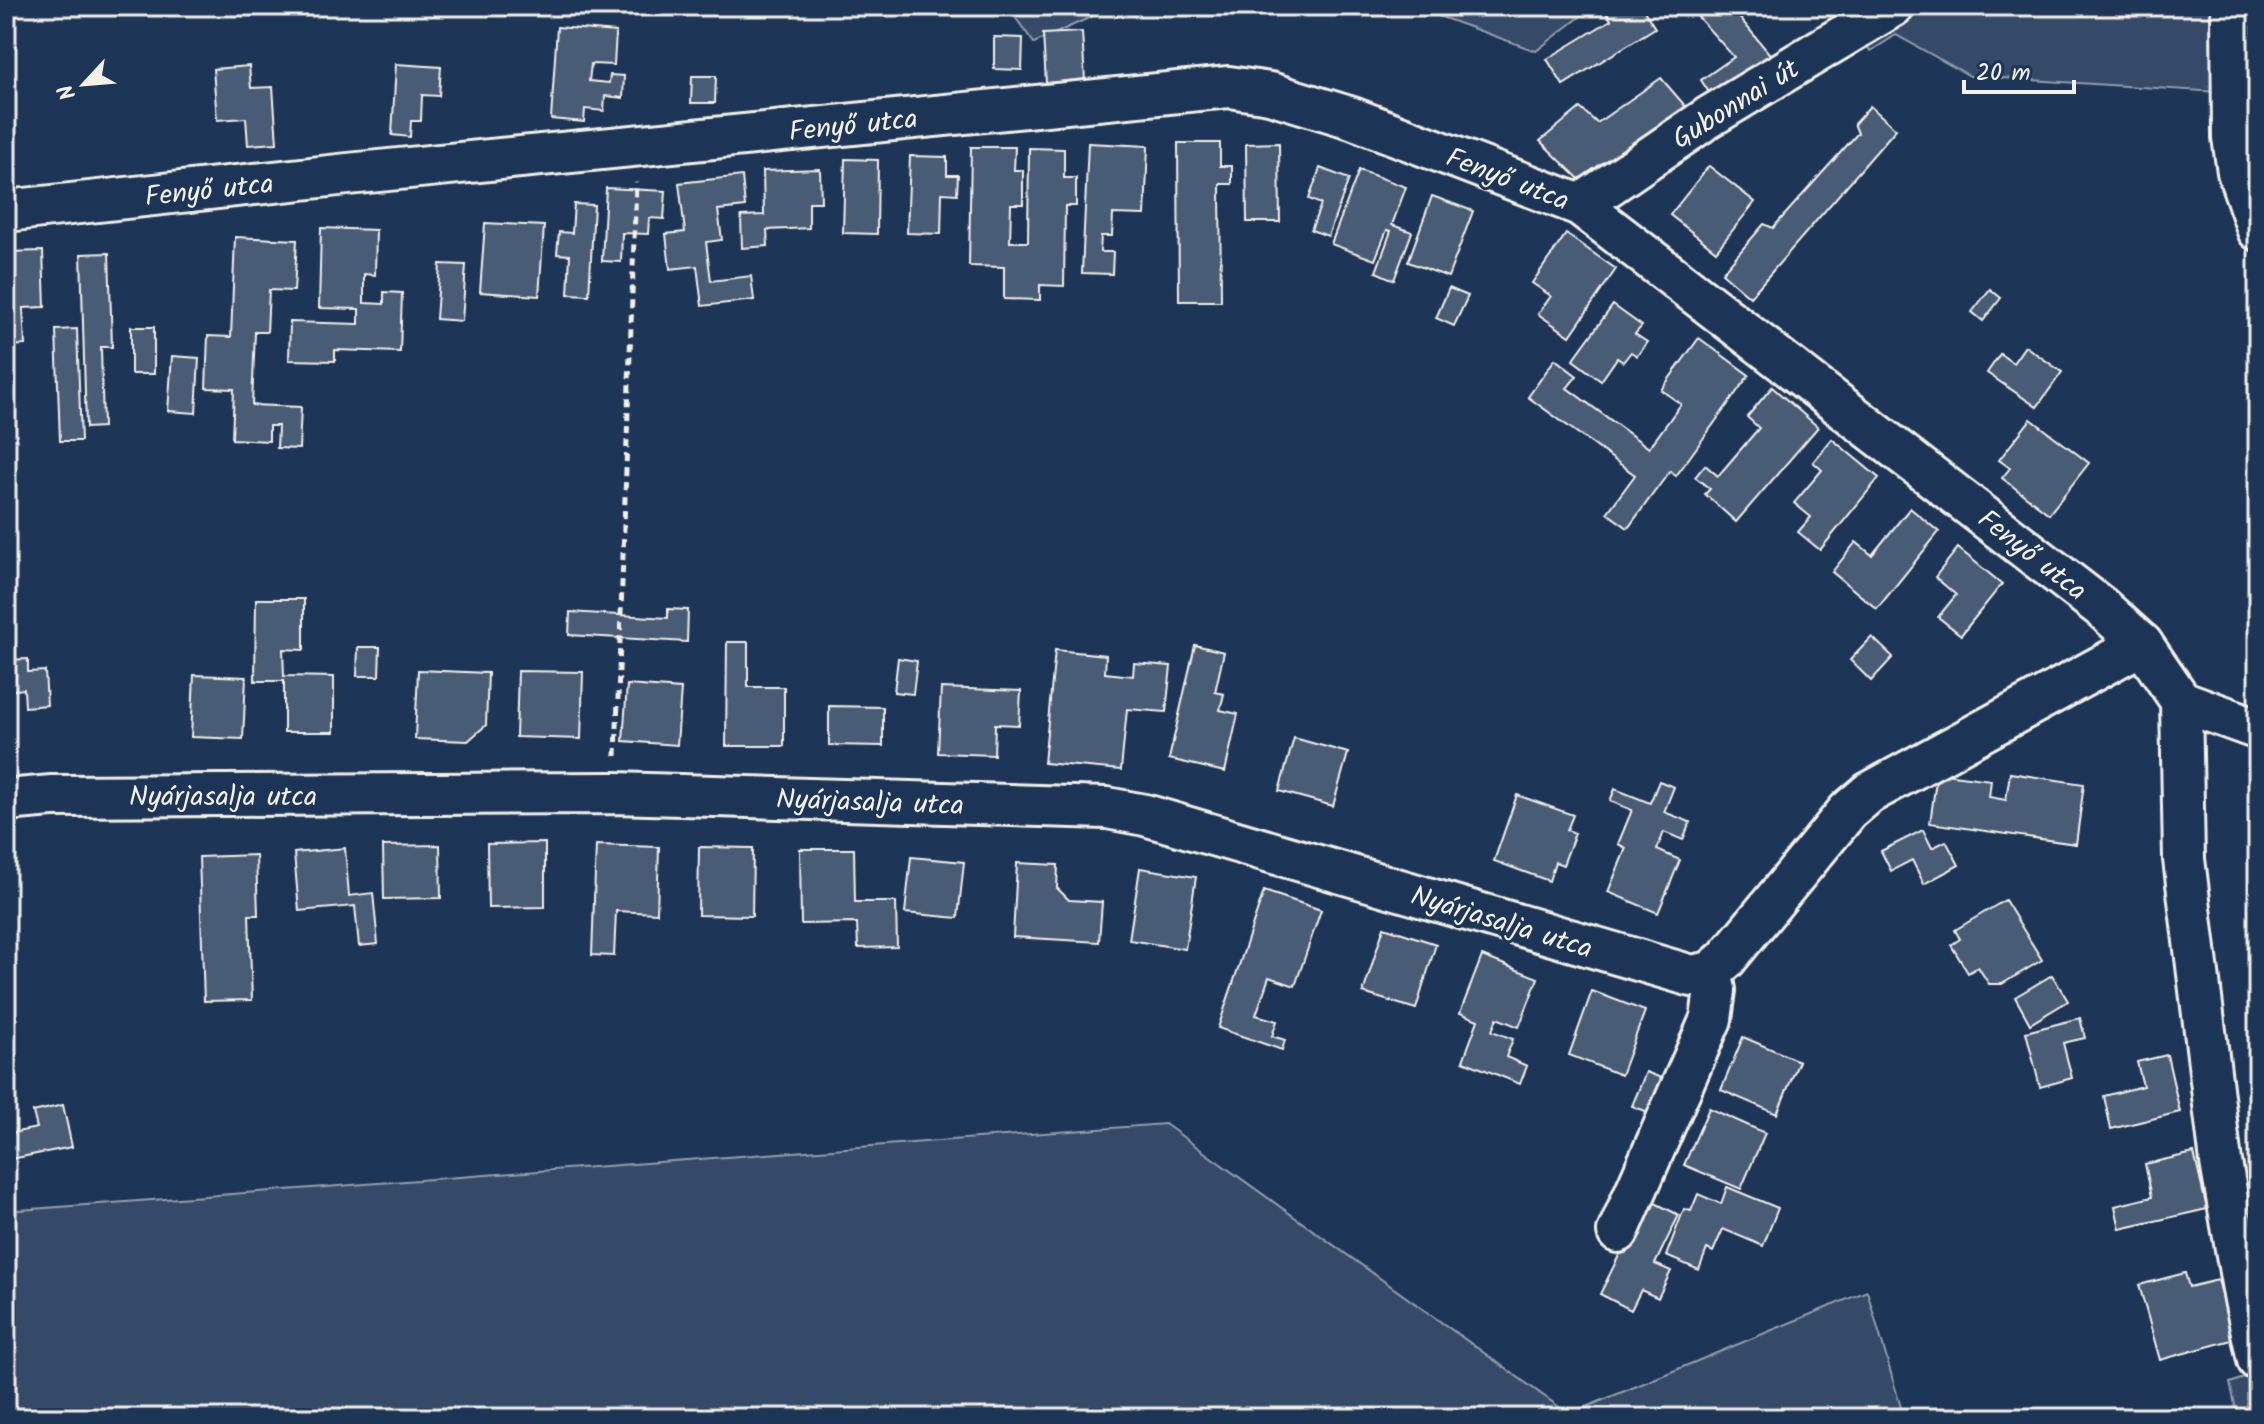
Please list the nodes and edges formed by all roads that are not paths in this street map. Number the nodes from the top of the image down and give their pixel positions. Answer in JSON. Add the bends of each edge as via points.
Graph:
{"nodes":[{"id":1,"x":1893,"y":6,"type":"edge"},
{"id":2,"x":2232,"y":6,"type":"edge"},
{"id":3,"x":1580,"y":205,"type":"junction"},
{"id":4,"x":6,"y":211,"type":"edge"},
{"id":5,"x":2258,"y":230,"type":"edge"},
{"id":6,"x":2142,"y":644,"type":"junction"},
{"id":7,"x":2181,"y":701,"type":"junction"},
{"id":8,"x":2258,"y":729,"type":"edge"},
{"id":9,"x":6,"y":800,"type":"edge"},
{"id":10,"x":1711,"y":972,"type":"junction"},
{"id":11,"x":1618,"y":1232,"type":"dead end"},
{"id":12,"x":2258,"y":1360,"type":"edge"}],
"edges":[{"from":1,"to":3,"type":"street","name":"Gubonnai út","via":[[1709,117]]},
{"from":2,"to":5,"type":"street","via":[[2233,137],[2238,172]]},
{"from":3,"to":4,"type":"street","name":"Fenyő utca","via":[[1352,118],[1270,93],[1229,87]]},
{"from":3,"to":6,"type":"street","name":"Fenyő utca"},
{"from":6,"to":7,"type":"street","name":"Fenyő utca"},
{"from":6,"to":10,"type":"street","via":[[1869,793]]},
{"from":7,"to":8,"type":"street"},
{"from":7,"to":12,"type":"street","via":[[2184,859],[2221,1162]]},
{"from":9,"to":10,"type":"street","name":"Nyárjasalja utca","via":[[615,793],[1107,808],[1672,972]]},
{"from":10,"to":11,"type":"street","via":[[1711,1019]]}]}
